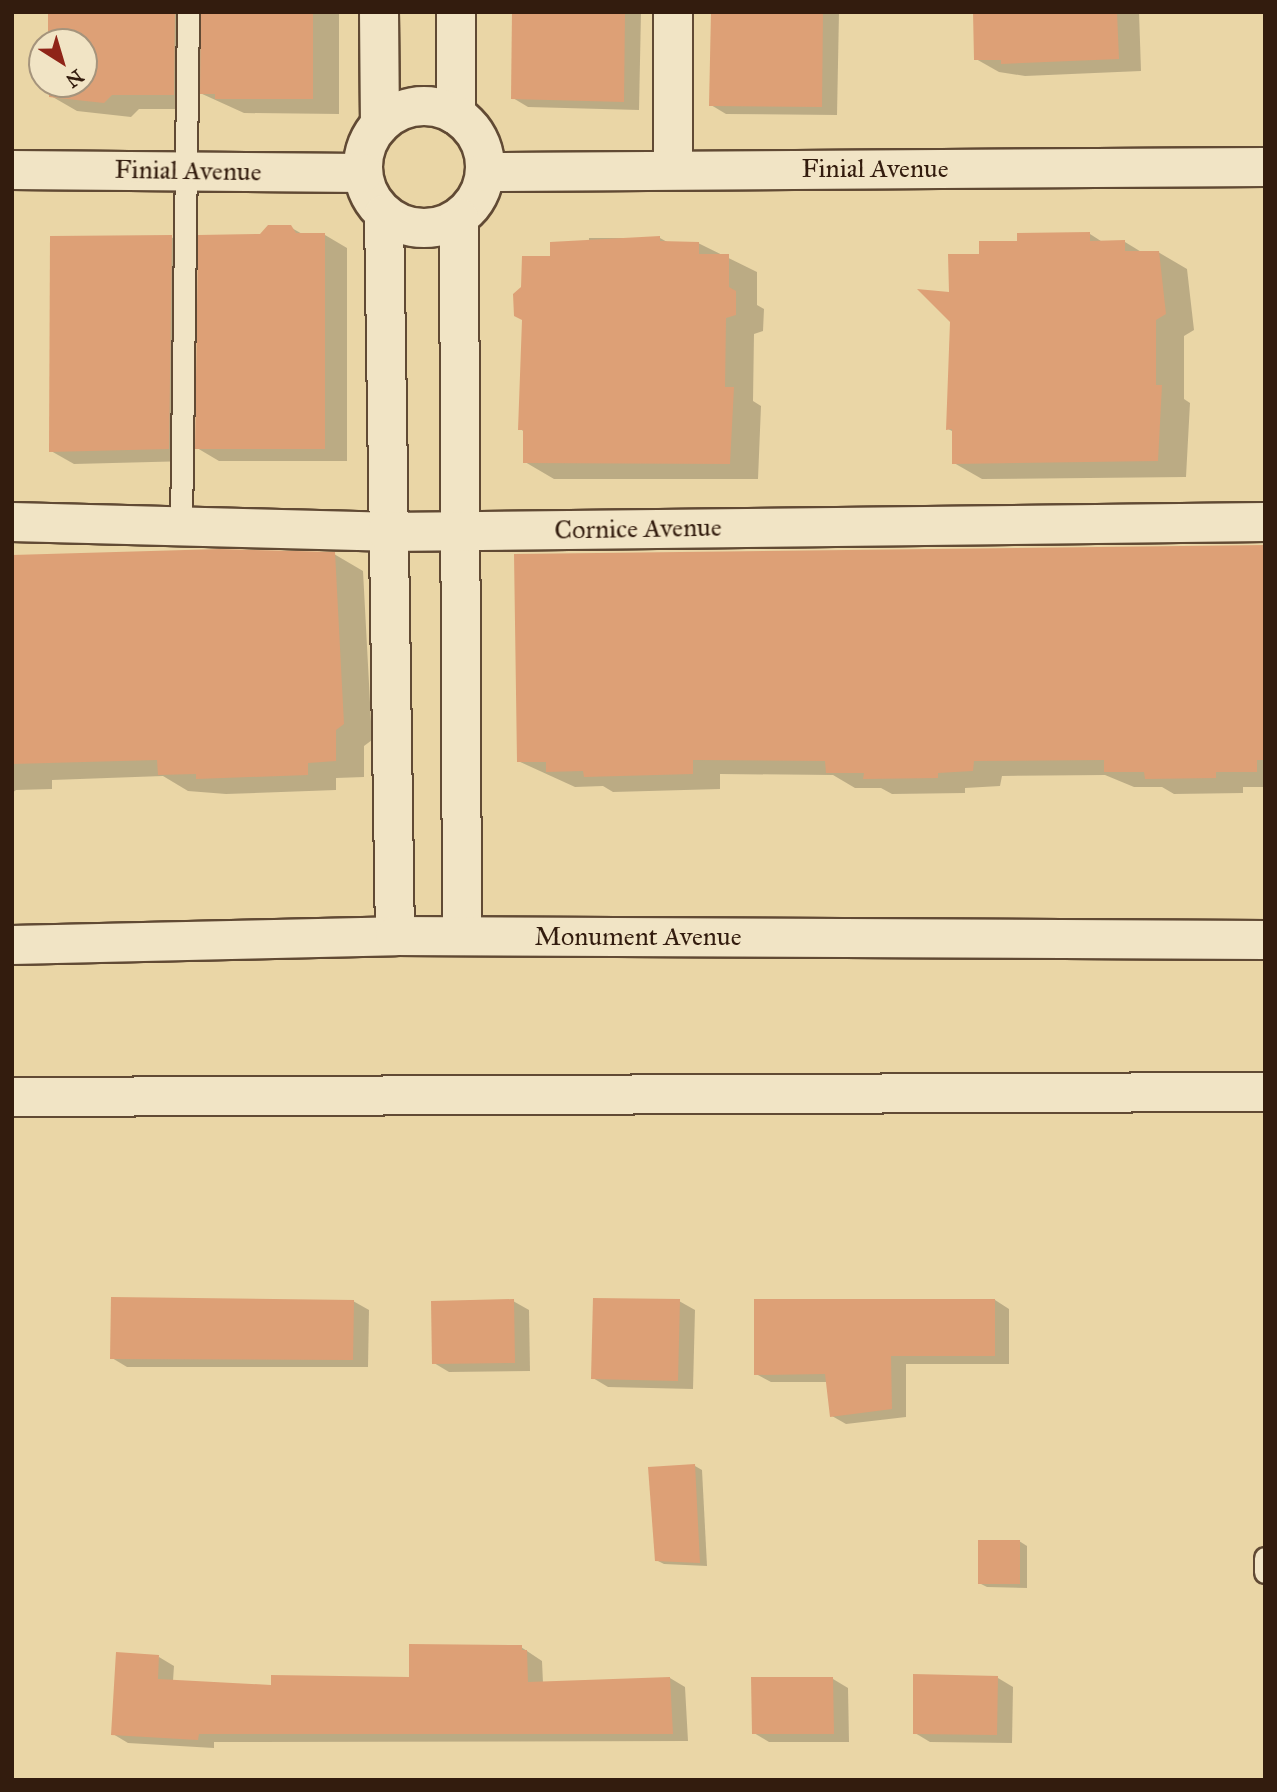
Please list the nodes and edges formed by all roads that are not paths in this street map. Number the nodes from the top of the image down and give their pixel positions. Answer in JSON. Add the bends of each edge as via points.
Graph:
{"nodes":[{"id":1,"x":188,"y":12,"type":"edge"},
{"id":2,"x":379,"y":12,"type":"edge"},
{"id":3,"x":456,"y":12,"type":"edge"},
{"id":4,"x":673,"y":12,"type":"edge"},
{"id":5,"x":456,"y":115,"type":"junction"},
{"id":6,"x":380,"y":125,"type":"junction"},
{"id":7,"x":1265,"y":167,"type":"edge"},
{"id":8,"x":12,"y":170,"type":"edge"},
{"id":9,"x":673,"y":170,"type":"junction"},
{"id":10,"x":186,"y":171,"type":"junction"},
{"id":11,"x":485,"y":172,"type":"junction"},
{"id":12,"x":363,"y":173,"type":"junction"},
{"id":13,"x":384,"y":214,"type":"junction"},
{"id":14,"x":459,"y":218,"type":"junction"},
{"id":15,"x":12,"y":522,"type":"edge"},
{"id":16,"x":1265,"y":522,"type":"edge"},
{"id":17,"x":181,"y":526,"type":"junction"},
{"id":18,"x":459,"y":530,"type":"junction"},
{"id":19,"x":387,"y":532,"type":"junction"},
{"id":20,"x":395,"y":936,"type":"junction"},
{"id":21,"x":462,"y":936,"type":"junction"},
{"id":22,"x":1265,"y":940,"type":"edge"},
{"id":23,"x":12,"y":945,"type":"edge"},
{"id":24,"x":1265,"y":1092,"type":"edge"},
{"id":25,"x":12,"y":1097,"type":"edge"},
{"id":26,"x":1265,"y":1558,"type":"edge"},
{"id":27,"x":1265,"y":1572,"type":"edge"}],
"edges":[{"from":1,"to":10,"type":"lane"},
{"from":2,"to":6,"type":"street"},
{"from":3,"to":5,"type":"street"},
{"from":4,"to":9,"type":"street"},
{"from":5,"to":6,"type":"street","via":[[416,107]]},
{"from":5,"to":11,"type":"street","via":[[478,139]]},
{"from":6,"to":12,"type":"street","via":[[364,155]]},
{"from":7,"to":9,"type":"street","name":"Finial Avenue"},
{"from":8,"to":10,"type":"street","name":"Finial Avenue"},
{"from":9,"to":11,"type":"street","name":"Finial Avenue"},
{"from":10,"to":12,"type":"street","name":"Finial Avenue"},
{"from":10,"to":17,"type":"lane"},
{"from":11,"to":14,"type":"street","via":[[481,189]]},
{"from":12,"to":13,"type":"street"},
{"from":13,"to":14,"type":"street","via":[[421,228]]},
{"from":13,"to":19,"type":"street"},
{"from":14,"to":18,"type":"street"},
{"from":15,"to":17,"type":"street","name":"Cornice Avenue"},
{"from":16,"to":18,"type":"street","name":"Cornice Avenue"},
{"from":17,"to":19,"type":"street","name":"Cornice Avenue"},
{"from":18,"to":19,"type":"street","name":"Cornice Avenue"},
{"from":18,"to":21,"type":"street"},
{"from":19,"to":20,"type":"street"},
{"from":20,"to":21,"type":"street","name":"Monument Avenue"},
{"from":20,"to":23,"type":"street","name":"Monument Avenue"},
{"from":21,"to":22,"type":"street","name":"Monument Avenue"},
{"from":24,"to":25,"type":"street"},
{"from":26,"to":27,"type":"lane"}]}
